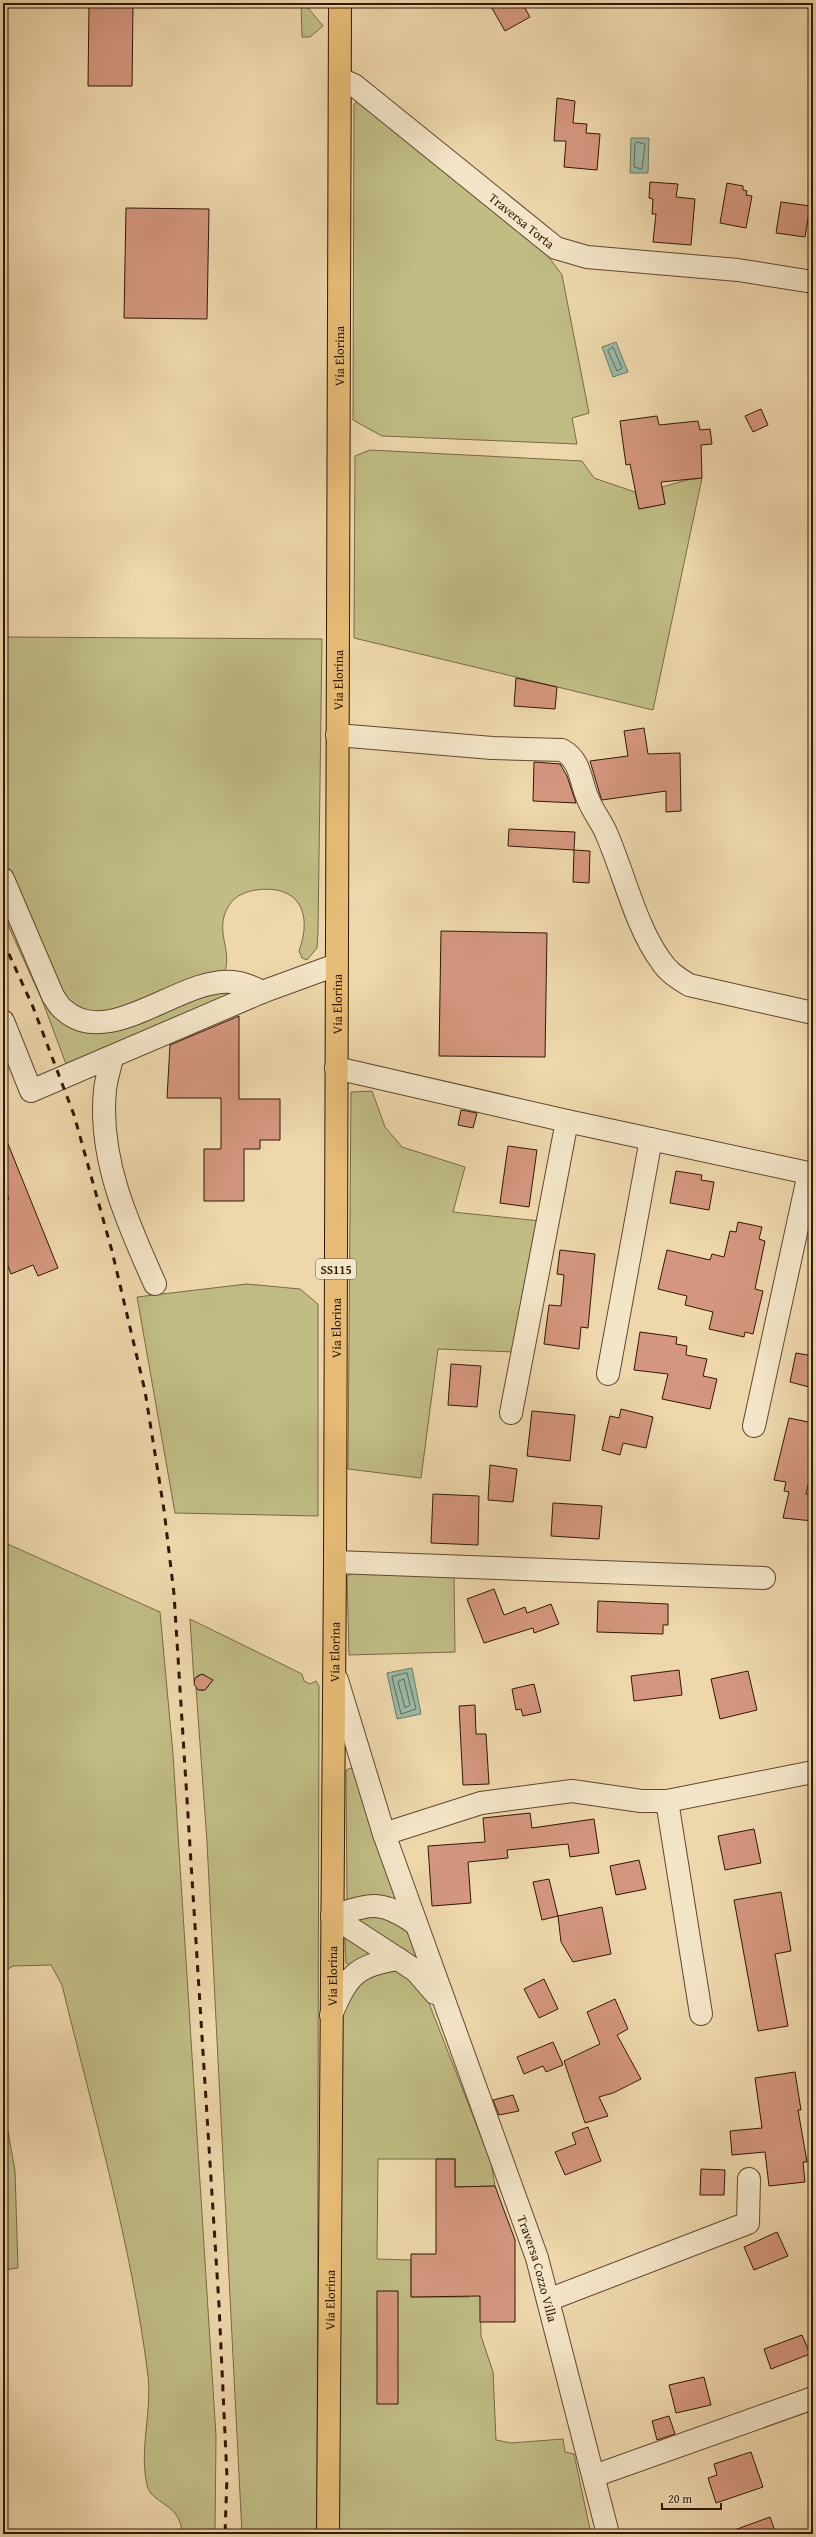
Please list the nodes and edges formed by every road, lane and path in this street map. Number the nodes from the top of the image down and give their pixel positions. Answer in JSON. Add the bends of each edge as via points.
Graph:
{"nodes":[{"id":1,"x":340,"y":3,"type":"edge"},
{"id":2,"x":340,"y":79,"type":"junction"},
{"id":3,"x":813,"y":282,"type":"edge"},
{"id":4,"x":337,"y":735,"type":"junction"},
{"id":5,"x":3,"y":879,"type":"edge"},
{"id":6,"x":336,"y":965,"type":"junction"},
{"id":7,"x":262,"y":992,"type":"junction"},
{"id":8,"x":813,"y":1013,"type":"edge"},
{"id":9,"x":3,"y":1021,"type":"edge"},
{"id":10,"x":112,"y":1057,"type":"junction"},
{"id":11,"x":336,"y":1068,"type":"junction"},
{"id":12,"x":567,"y":1121,"type":"junction"},
{"id":13,"x":651,"y":1139,"type":"junction"},
{"id":14,"x":811,"y":1173,"type":"edge"},
{"id":15,"x":155,"y":1284,"type":"dead end"},
{"id":16,"x":608,"y":1374,"type":"dead end"},
{"id":17,"x":512,"y":1413,"type":"dead end"},
{"id":18,"x":754,"y":1426,"type":"dead end"},
{"id":19,"x":335,"y":1562,"type":"junction"},
{"id":20,"x":764,"y":1578,"type":"dead end"},
{"id":21,"x":333,"y":1670,"type":"junction"},
{"id":22,"x":813,"y":1772,"type":"edge"},
{"id":23,"x":668,"y":1801,"type":"junction"},
{"id":24,"x":384,"y":1834,"type":"junction"},
{"id":25,"x":332,"y":1916,"type":"junction"},
{"id":26,"x":416,"y":1924,"type":"junction"},
{"id":27,"x":398,"y":1959,"type":"junction"},
{"id":28,"x":445,"y":2009,"type":"junction"},
{"id":29,"x":701,"y":2014,"type":"dead end"},
{"id":30,"x":331,"y":2015,"type":"junction"},
{"id":31,"x":749,"y":2179,"type":"dead end"},
{"id":32,"x":548,"y":2300,"type":"junction"},
{"id":33,"x":813,"y":2398,"type":"edge"},
{"id":34,"x":594,"y":2476,"type":"junction"},
{"id":35,"x":328,"y":2534,"type":"edge"},
{"id":36,"x":608,"y":2534,"type":"edge"}],
"edges":[{"from":1,"to":2,"type":"main road","name":"Via Elorina","number":"SS115"},
{"from":2,"to":3,"type":"street","name":"Traversa Torta","via":[[354,85],[556,248],[587,257],[738,270]]},
{"from":2,"to":4,"type":"main road","name":"Via Elorina","number":"SS115"},
{"from":4,"to":6,"type":"main road","name":"Via Elorina","number":"SS115"},
{"from":4,"to":8,"type":"street","via":[[492,748],[562,750],[577,763],[588,799],[606,833],[651,945],[661,962],[674,976],[689,984]]},
{"from":5,"to":7,"type":"street","via":[[53,996],[64,1010],[79,1019],[101,1022],[121,1019],[210,983],[247,984]]},
{"from":6,"to":7,"type":"street"},
{"from":6,"to":11,"type":"main road","name":"Via Elorina","number":"SS115"},
{"from":7,"to":10,"type":"street"},
{"from":9,"to":10,"type":"street","via":[[31,1091]]},
{"from":10,"to":15,"type":"street","via":[[105,1090],[107,1142],[124,1215]]},
{"from":11,"to":12,"type":"street"},
{"from":11,"to":19,"type":"main road","name":"Via Elorina","number":"SS115"},
{"from":12,"to":13,"type":"street"},
{"from":12,"to":17,"type":"street"},
{"from":13,"to":14,"type":"street"},
{"from":13,"to":16,"type":"street"},
{"from":14,"to":18,"type":"street"},
{"from":19,"to":20,"type":"street"},
{"from":19,"to":21,"type":"main road","name":"Via Elorina","number":"SS115"},
{"from":21,"to":24,"type":"street","name":"Traversa Cozzo Villa"},
{"from":21,"to":25,"type":"main road","name":"Via Elorina","number":"SS115"},
{"from":22,"to":23,"type":"street"},
{"from":23,"to":24,"type":"street","via":[[641,1801],[572,1791],[481,1803]]},
{"from":23,"to":29,"type":"street"},
{"from":24,"to":26,"type":"street","name":"Traversa Cozzo Villa"},
{"from":25,"to":26,"type":"street","via":[[373,1904],[388,1907]]},
{"from":25,"to":27,"type":"street"},
{"from":25,"to":30,"type":"main road","name":"Via Elorina","number":"SS115"},
{"from":26,"to":28,"type":"street","name":"Traversa Cozzo Villa"},
{"from":27,"to":28,"type":"street","via":[[416,1971]]},
{"from":27,"to":30,"type":"street","via":[[376,1962],[360,1970],[346,1982]]},
{"from":28,"to":32,"type":"street","name":"Traversa Cozzo Villa","via":[[537,2258]]},
{"from":30,"to":35,"type":"main road","name":"Via Elorina","number":"SS115"},
{"from":31,"to":32,"type":"street","via":[[748,2223]]},
{"from":32,"to":34,"type":"street","name":"Traversa Cozzo Villa"},
{"from":33,"to":34,"type":"street"},
{"from":34,"to":36,"type":"street","name":"Traversa Cozzo Villa"}]}
